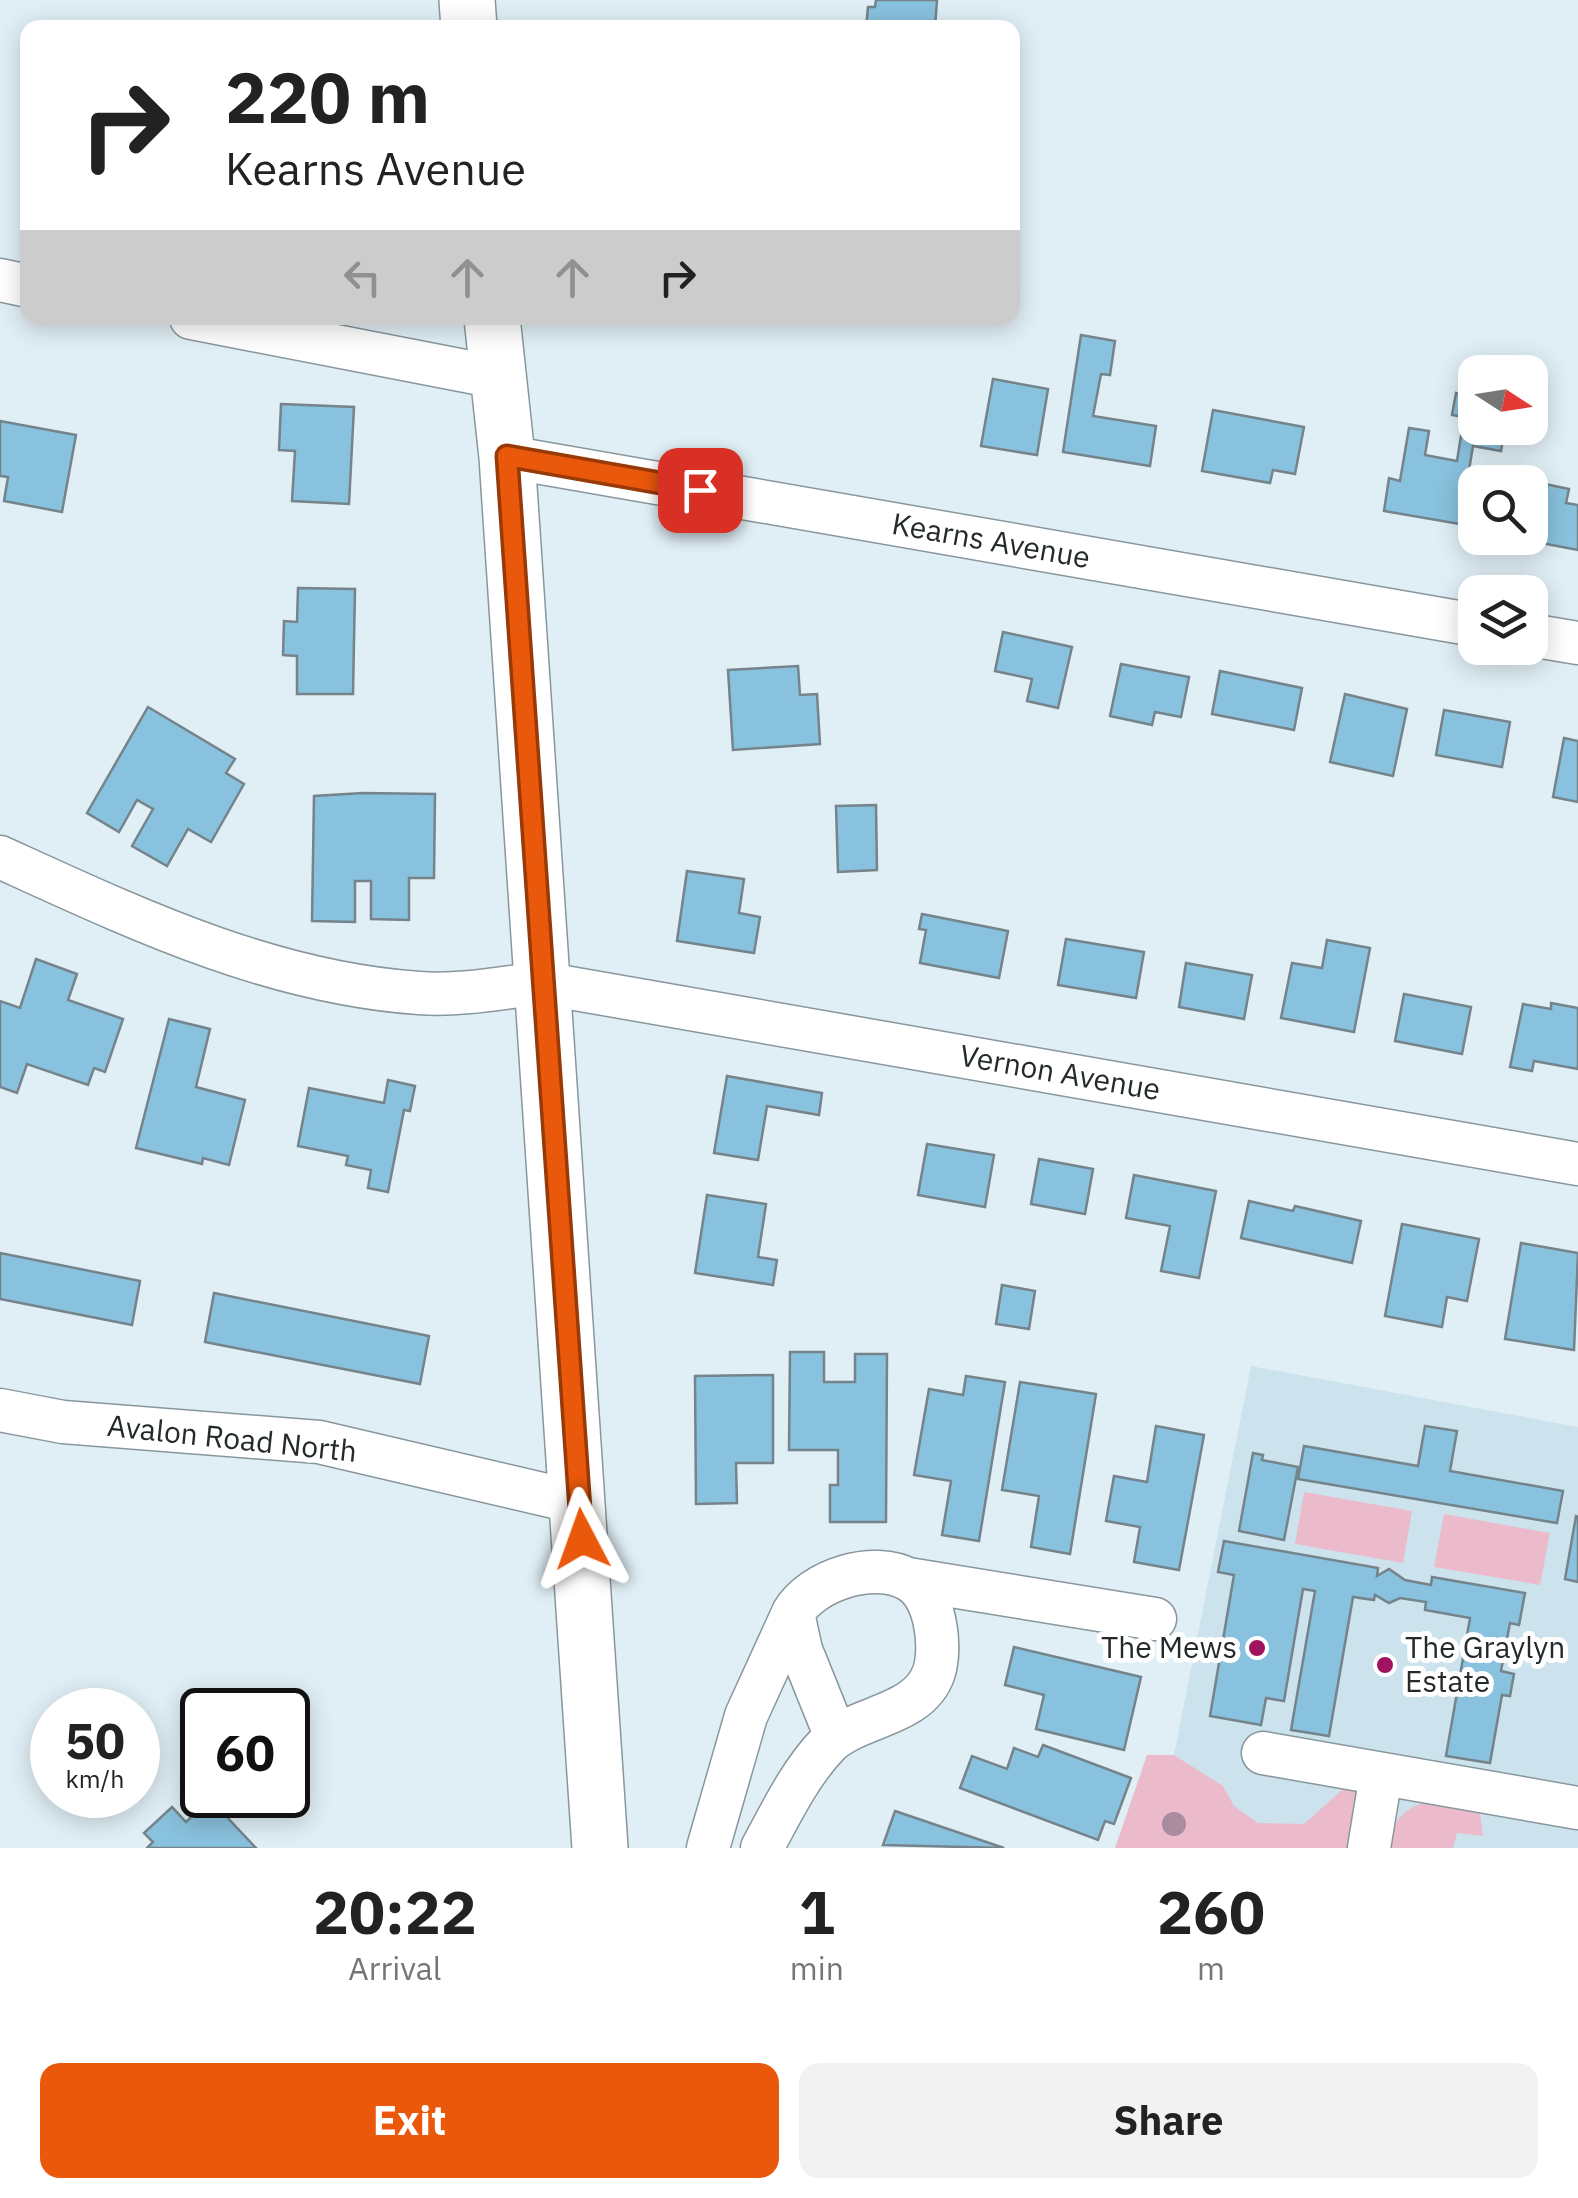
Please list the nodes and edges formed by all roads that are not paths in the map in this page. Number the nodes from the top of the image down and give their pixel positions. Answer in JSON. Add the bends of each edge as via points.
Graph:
{"nodes":[{"id":1,"x":227,"y":325,"type":"edge"},
{"id":2,"x":492,"y":325,"type":"edge"},
{"id":3,"x":496,"y":377,"type":"junction"},
{"id":4,"x":507,"y":456,"type":"junction"},
{"id":5,"x":1458,"y":623,"type":"edge"},
{"id":6,"x":1548,"y":638,"type":"edge"},
{"id":7,"x":1578,"y":643,"type":"edge"},
{"id":8,"x":0,"y":857,"type":"edge"},
{"id":9,"x":541,"y":983,"type":"junction"},
{"id":10,"x":1578,"y":1164,"type":"edge"},
{"id":11,"x":0,"y":1410,"type":"edge"},
{"id":12,"x":580,"y":1503,"type":"junction"},
{"id":13,"x":908,"y":1579,"type":"junction"},
{"id":14,"x":793,"y":1614,"type":"junction"},
{"id":15,"x":1155,"y":1619,"type":"dead end"},
{"id":16,"x":836,"y":1737,"type":"junction"},
{"id":17,"x":1263,"y":1754,"type":"dead end"},
{"id":18,"x":1381,"y":1775,"type":"junction"},
{"id":19,"x":1578,"y":1808,"type":"edge"},
{"id":20,"x":600,"y":1848,"type":"edge"},
{"id":21,"x":708,"y":1848,"type":"edge"},
{"id":22,"x":762,"y":1848,"type":"edge"},
{"id":23,"x":1369,"y":1848,"type":"edge"}],
"edges":[{"from":1,"to":3,"type":"street"},
{"from":2,"to":3,"type":"main road"},
{"from":3,"to":4,"type":"main road"},
{"from":4,"to":5,"type":"street","name":"Kearns Avenue"},
{"from":4,"to":9,"type":"main road"},
{"from":6,"to":7,"type":"street"},
{"from":8,"to":9,"type":"street","name":"Vernon Avenue","via":[[174,936],[245,959],[422,994]]},
{"from":9,"to":10,"type":"street","name":"Vernon Avenue"},
{"from":9,"to":12,"type":"main road"},
{"from":11,"to":12,"type":"street","name":"Avalon Road North","via":[[63,1422],[319,1442]]},
{"from":12,"to":20,"type":"main road"},
{"from":13,"to":14,"type":"street","via":[[864,1575],[828,1581]]},
{"from":13,"to":15,"type":"street"},
{"from":13,"to":16,"type":"street","via":[[935,1624],[934,1672],[916,1697]]},
{"from":14,"to":16,"type":"street"},
{"from":14,"to":21,"type":"street","via":[[746,1716]]},
{"from":16,"to":22,"type":"street","via":[[806,1772]]},
{"from":17,"to":18,"type":"street"},
{"from":18,"to":19,"type":"street"},
{"from":18,"to":23,"type":"street"}]}
